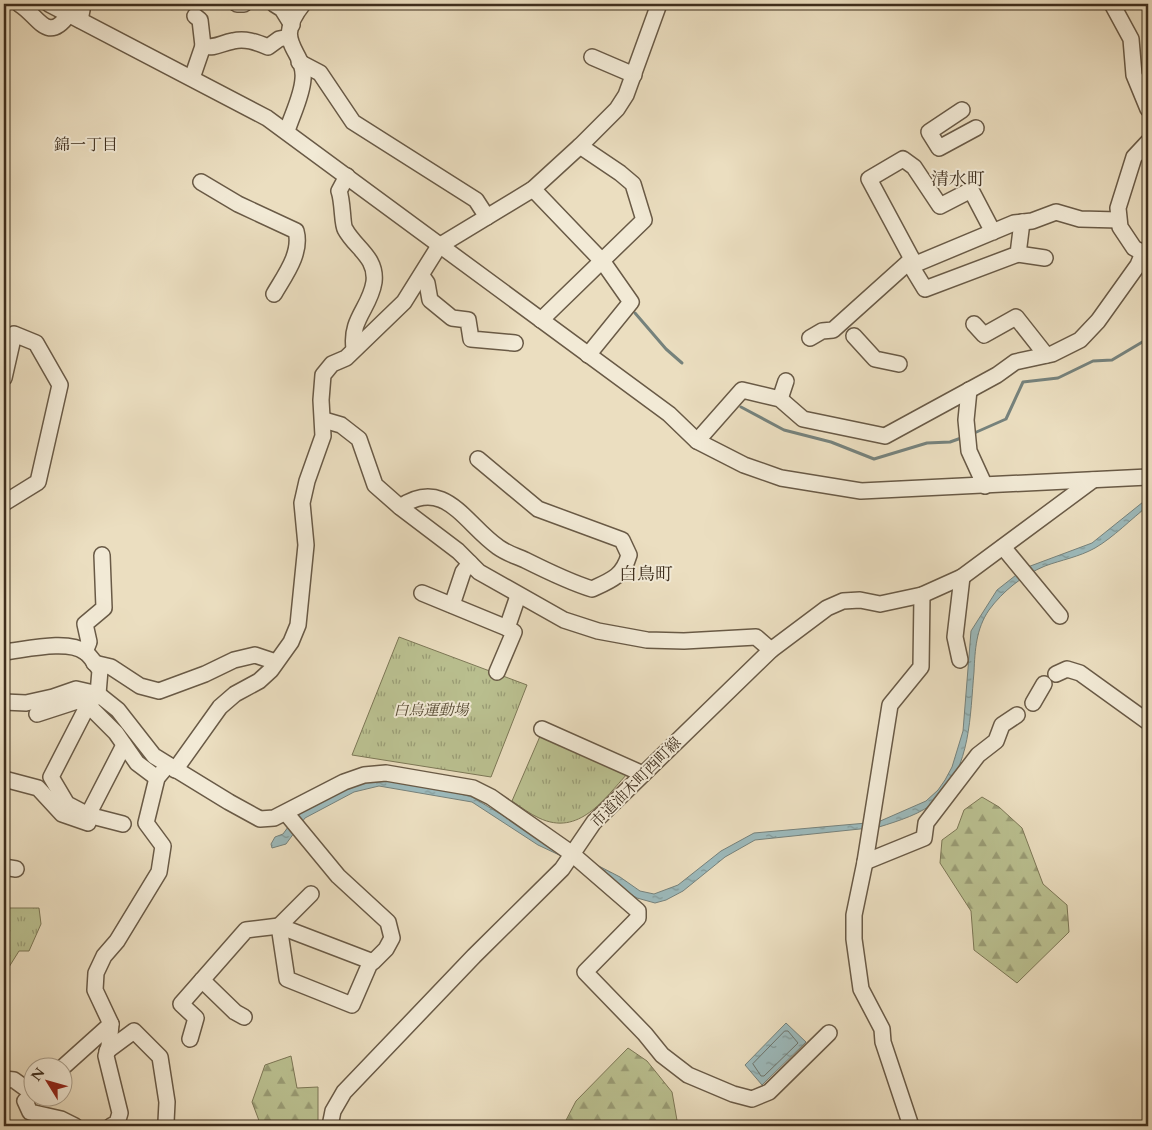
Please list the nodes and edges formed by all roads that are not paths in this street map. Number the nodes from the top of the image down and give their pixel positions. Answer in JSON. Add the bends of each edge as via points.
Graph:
{"nodes":[{"id":1,"x":18,"y":4,"type":"edge"},
{"id":2,"x":237,"y":4,"type":"edge"},
{"id":3,"x":244,"y":4,"type":"edge"},
{"id":4,"x":274,"y":4,"type":"edge"},
{"id":5,"x":304,"y":4,"type":"edge"},
{"id":6,"x":659,"y":4,"type":"edge"},
{"id":7,"x":1112,"y":4,"type":"edge"},
{"id":8,"x":51,"y":5,"type":"edge"},
{"id":9,"x":76,"y":13,"type":"edge"},
{"id":10,"x":195,"y":16,"type":"dead end"},
{"id":11,"x":290,"y":31,"type":"junction"},
{"id":12,"x":203,"y":46,"type":"junction"},
{"id":13,"x":592,"y":58,"type":"dead end"},
{"id":14,"x":299,"y":62,"type":"junction"},
{"id":15,"x":634,"y":75,"type":"junction"},
{"id":16,"x":192,"y":78,"type":"junction"},
{"id":17,"x":1148,"y":109,"type":"edge"},
{"id":18,"x":962,"y":110,"type":"dead end"},
{"id":19,"x":976,"y":128,"type":"dead end"},
{"id":20,"x":286,"y":131,"type":"junction"},
{"id":21,"x":1148,"y":142,"type":"edge"},
{"id":22,"x":580,"y":146,"type":"junction"},
{"id":23,"x":347,"y":176,"type":"junction"},
{"id":24,"x":201,"y":182,"type":"dead end"},
{"id":25,"x":533,"y":189,"type":"junction"},
{"id":26,"x":487,"y":217,"type":"junction"},
{"id":27,"x":1118,"y":220,"type":"junction"},
{"id":28,"x":1022,"y":222,"type":"junction"},
{"id":29,"x":993,"y":232,"type":"junction"},
{"id":30,"x":439,"y":246,"type":"junction"},
{"id":31,"x":1146,"y":250,"type":"edge"},
{"id":32,"x":1018,"y":254,"type":"junction"},
{"id":33,"x":1045,"y":258,"type":"dead end"},
{"id":34,"x":603,"y":262,"type":"junction"},
{"id":35,"x":912,"y":263,"type":"junction"},
{"id":36,"x":422,"y":276,"type":"junction"},
{"id":37,"x":274,"y":294,"type":"dead end"},
{"id":38,"x":541,"y":320,"type":"junction"},
{"id":39,"x":974,"y":324,"type":"dead end"},
{"id":40,"x":854,"y":336,"type":"dead end"},
{"id":41,"x":810,"y":338,"type":"dead end"},
{"id":42,"x":515,"y":343,"type":"dead end"},
{"id":43,"x":354,"y":348,"type":"junction"},
{"id":44,"x":588,"y":355,"type":"junction"},
{"id":45,"x":1046,"y":355,"type":"junction"},
{"id":46,"x":899,"y":364,"type":"dead end"},
{"id":47,"x":4,"y":378,"type":"edge"},
{"id":48,"x":786,"y":380,"type":"dead end"},
{"id":49,"x":969,"y":390,"type":"junction"},
{"id":50,"x":780,"y":399,"type":"junction"},
{"id":51,"x":324,"y":420,"type":"junction"},
{"id":52,"x":697,"y":440,"type":"junction"},
{"id":53,"x":478,"y":459,"type":"dead end"},
{"id":54,"x":1148,"y":477,"type":"edge"},
{"id":55,"x":1093,"y":480,"type":"junction"},
{"id":56,"x":985,"y":486,"type":"junction"},
{"id":57,"x":4,"y":503,"type":"edge"},
{"id":58,"x":400,"y":507,"type":"junction"},
{"id":59,"x":1003,"y":547,"type":"junction"},
{"id":60,"x":102,"y":554,"type":"dead end"},
{"id":61,"x":470,"y":563,"type":"junction"},
{"id":62,"x":962,"y":577,"type":"junction"},
{"id":63,"x":422,"y":593,"type":"dead end"},
{"id":64,"x":922,"y":595,"type":"junction"},
{"id":65,"x":518,"y":596,"type":"junction"},
{"id":66,"x":452,"y":605,"type":"junction"},
{"id":67,"x":1060,"y":616,"type":"dead end"},
{"id":68,"x":507,"y":628,"type":"junction"},
{"id":69,"x":772,"y":650,"type":"junction"},
{"id":70,"x":4,"y":652,"type":"edge"},
{"id":71,"x":90,"y":658,"type":"junction"},
{"id":72,"x":960,"y":660,"type":"dead end"},
{"id":73,"x":276,"y":662,"type":"junction"},
{"id":74,"x":497,"y":672,"type":"dead end"},
{"id":75,"x":93,"y":700,"type":"junction"},
{"id":76,"x":4,"y":702,"type":"edge"},
{"id":77,"x":1033,"y":703,"type":"dead end"},
{"id":78,"x":37,"y":714,"type":"dead end"},
{"id":79,"x":1017,"y":716,"type":"dead end"},
{"id":80,"x":1148,"y":722,"type":"edge"},
{"id":81,"x":542,"y":729,"type":"dead end"},
{"id":82,"x":124,"y":745,"type":"junction"},
{"id":83,"x":172,"y":768,"type":"junction"},
{"id":84,"x":643,"y":774,"type":"junction"},
{"id":85,"x":157,"y":778,"type":"junction"},
{"id":86,"x":4,"y":779,"type":"edge"},
{"id":87,"x":286,"y":813,"type":"junction"},
{"id":88,"x":88,"y":815,"type":"junction"},
{"id":89,"x":146,"y":823,"type":"junction"},
{"id":90,"x":123,"y":824,"type":"junction"},
{"id":91,"x":571,"y":853,"type":"junction"},
{"id":92,"x":865,"y":862,"type":"junction"},
{"id":93,"x":311,"y":894,"type":"dead end"},
{"id":94,"x":278,"y":926,"type":"junction"},
{"id":95,"x":371,"y":961,"type":"junction"},
{"id":96,"x":202,"y":980,"type":"junction"},
{"id":97,"x":244,"y":1018,"type":"dead end"},
{"id":98,"x":111,"y":1024,"type":"junction"},
{"id":99,"x":829,"y":1033,"type":"dead end"},
{"id":100,"x":190,"y":1039,"type":"dead end"},
{"id":101,"x":107,"y":1051,"type":"junction"},
{"id":102,"x":72,"y":1059,"type":"edge"},
{"id":103,"x":4,"y":1079,"type":"edge"},
{"id":104,"x":22,"y":1086,"type":"edge"},
{"id":105,"x":28,"y":1108,"type":"edge"},
{"id":106,"x":166,"y":1122,"type":"dead end"},
{"id":107,"x":75,"y":1126,"type":"edge"},
{"id":108,"x":111,"y":1126,"type":"edge"},
{"id":109,"x":330,"y":1126,"type":"edge"},
{"id":110,"x":911,"y":1126,"type":"edge"}],
"edges":[{"from":1,"to":9,"type":"street","via":[[43,26],[54,28]]},
{"from":2,"to":3,"type":"street"},
{"from":4,"to":11,"type":"street","via":[[282,9]]},
{"from":5,"to":11,"type":"street","via":[[297,11]]},
{"from":6,"to":15,"type":"street"},
{"from":7,"to":17,"type":"street","via":[[1130,39],[1134,75]]},
{"from":8,"to":9,"type":"street"},
{"from":9,"to":16,"type":"street"},
{"from":10,"to":12,"type":"street","via":[[200,20]]},
{"from":11,"to":12,"type":"street","via":[[268,47],[251,40],[235,40],[213,48]]},
{"from":11,"to":14,"type":"street"},
{"from":12,"to":16,"type":"street"},
{"from":13,"to":15,"type":"street"},
{"from":14,"to":20,"type":"street","via":[[304,78]]},
{"from":14,"to":26,"type":"street","via":[[320,73],[353,122],[476,200]]},
{"from":15,"to":22,"type":"street","via":[[617,109]]},
{"from":16,"to":20,"type":"street"},
{"from":18,"to":19,"type":"street","via":[[929,132],[939,148]]},
{"from":20,"to":23,"type":"street"},
{"from":21,"to":27,"type":"street","via":[[1134,157],[1118,208]]},
{"from":22,"to":25,"type":"street"},
{"from":22,"to":34,"type":"street","via":[[633,184],[644,220]]},
{"from":23,"to":30,"type":"street"},
{"from":23,"to":43,"type":"street","via":[[339,191],[344,209],[344,228],[369,256],[374,282],[356,320]]},
{"from":24,"to":37,"type":"street","via":[[238,204],[296,231],[297,250]]},
{"from":25,"to":26,"type":"street"},
{"from":25,"to":34,"type":"street"},
{"from":26,"to":30,"type":"street"},
{"from":27,"to":28,"type":"street","via":[[1080,219],[1056,212]]},
{"from":27,"to":31,"type":"street","via":[[1134,248]]},
{"from":28,"to":29,"type":"street"},
{"from":28,"to":32,"type":"street"},
{"from":29,"to":35,"type":"street"},
{"from":29,"to":35,"type":"street","via":[[971,190],[940,206],[914,168],[903,159],[869,179]]},
{"from":30,"to":36,"type":"street"},
{"from":30,"to":38,"type":"street"},
{"from":31,"to":45,"type":"street","via":[[1098,321],[1080,340],[1064,350]]},
{"from":32,"to":33,"type":"street"},
{"from":32,"to":35,"type":"street","via":[[925,289]]},
{"from":34,"to":38,"type":"street"},
{"from":34,"to":44,"type":"street","via":[[631,302]]},
{"from":35,"to":41,"type":"street","via":[[833,330],[822,331]]},
{"from":36,"to":42,"type":"street","via":[[427,283],[430,300],[452,318],[468,320],[471,339]]},
{"from":36,"to":43,"type":"street","via":[[404,302]]},
{"from":38,"to":44,"type":"street"},
{"from":39,"to":45,"type":"street","via":[[984,335],[1016,317]]},
{"from":40,"to":46,"type":"street","via":[[876,359]]},
{"from":43,"to":51,"type":"street","via":[[346,358],[332,364],[324,376]]},
{"from":44,"to":52,"type":"street","via":[[669,414]]},
{"from":45,"to":49,"type":"street","via":[[1015,362]]},
{"from":47,"to":57,"type":"street","via":[[14,334],[36,343],[60,385],[38,482]]},
{"from":48,"to":50,"type":"street"},
{"from":49,"to":50,"type":"street","via":[[885,436],[803,419]]},
{"from":49,"to":56,"type":"street","via":[[966,420],[969,451]]},
{"from":50,"to":52,"type":"street","via":[[742,390]]},
{"from":51,"to":58,"type":"street","via":[[341,425],[359,439],[375,485]]},
{"from":51,"to":73,"type":"street","via":[[323,436],[302,503],[306,545],[298,625],[291,642]]},
{"from":52,"to":56,"type":"street","via":[[744,465],[781,478],[814,484],[861,491]]},
{"from":53,"to":58,"type":"street","via":[[538,509],[622,540],[629,554],[625,569],[611,581],[592,589],[498,547],[448,502],[421,497],[413,498]]},
{"from":54,"to":55,"type":"street"},
{"from":55,"to":56,"type":"street"},
{"from":55,"to":59,"type":"street"},
{"from":58,"to":61,"type":"street"},
{"from":59,"to":62,"type":"street"},
{"from":59,"to":67,"type":"street"},
{"from":60,"to":71,"type":"street","via":[[104,608],[85,624]]},
{"from":61,"to":65,"type":"street"},
{"from":61,"to":66,"type":"street","via":[[463,572]]},
{"from":62,"to":64,"type":"street"},
{"from":62,"to":72,"type":"street","via":[[955,637]]},
{"from":63,"to":66,"type":"street"},
{"from":64,"to":69,"type":"street","name":"市道油木町西町線","via":[[880,604],[843,601],[827,608]]},
{"from":64,"to":92,"type":"street","via":[[921,667],[890,705]]},
{"from":65,"to":68,"type":"street"},
{"from":65,"to":69,"type":"street","via":[[564,620],[598,631],[647,640],[756,637]]},
{"from":66,"to":68,"type":"street"},
{"from":68,"to":74,"type":"street","via":[[514,632]]},
{"from":69,"to":84,"type":"street","name":"市道油木町西町線"},
{"from":70,"to":71,"type":"street","via":[[72,646]]},
{"from":71,"to":73,"type":"street","via":[[140,686],[158,692],[234,660],[255,655]]},
{"from":71,"to":75,"type":"street","via":[[100,670]]},
{"from":73,"to":83,"type":"street","via":[[259,681],[220,707]]},
{"from":75,"to":76,"type":"street","via":[[76,689],[26,702]]},
{"from":75,"to":78,"type":"street","via":[[77,701]]},
{"from":75,"to":82,"type":"street"},
{"from":75,"to":83,"type":"street","via":[[118,710],[154,756]]},
{"from":75,"to":88,"type":"street","via":[[51,777],[67,804]]},
{"from":77,"to":80,"type":"street","via":[[1050,679],[1067,669],[1080,673]]},
{"from":79,"to":92,"type":"street","via":[[1002,726],[996,741],[978,755],[926,822],[924,838]]},
{"from":81,"to":84,"type":"street"},
{"from":82,"to":85,"type":"street","via":[[137,763]]},
{"from":82,"to":88,"type":"street"},
{"from":83,"to":85,"type":"street"},
{"from":83,"to":87,"type":"street","via":[[260,819]]},
{"from":84,"to":91,"type":"street","name":"市道油木町西町線","via":[[594,822]]},
{"from":85,"to":89,"type":"street"},
{"from":86,"to":90,"type":"street","via":[[38,788],[62,814],[84,823]]},
{"from":87,"to":91,"type":"street","via":[[344,782],[386,772],[473,788]]},
{"from":87,"to":95,"type":"street","via":[[338,876],[388,922],[392,938],[386,949]]},
{"from":88,"to":90,"type":"street"},
{"from":89,"to":90,"type":"street"},
{"from":89,"to":98,"type":"street","via":[[163,846],[159,872],[96,973],[95,990]]},
{"from":91,"to":99,"type":"street","via":[[638,911],[638,918],[585,972],[662,1055],[688,1075],[733,1094],[752,1098],[769,1092]]},
{"from":91,"to":109,"type":"street","name":"市道油木町西町線","via":[[562,869],[344,1092],[333,1111]]},
{"from":92,"to":110,"type":"street","via":[[854,915],[859,974],[862,989],[882,1029],[883,1042]]},
{"from":93,"to":94,"type":"street"},
{"from":94,"to":95,"type":"street"},
{"from":94,"to":95,"type":"street","via":[[287,979],[352,1005]]},
{"from":94,"to":96,"type":"street","via":[[246,930]]},
{"from":96,"to":97,"type":"street"},
{"from":96,"to":100,"type":"street","via":[[181,1004],[196,1018]]},
{"from":98,"to":101,"type":"street"},
{"from":98,"to":102,"type":"street"},
{"from":101,"to":106,"type":"street","via":[[134,1031],[160,1057],[167,1102]]},
{"from":101,"to":108,"type":"street","via":[[120,1113],[117,1123]]},
{"from":103,"to":104,"type":"street","via":[[14,1080]]},
{"from":105,"to":107,"type":"street","via":[[30,1112]]}]}
